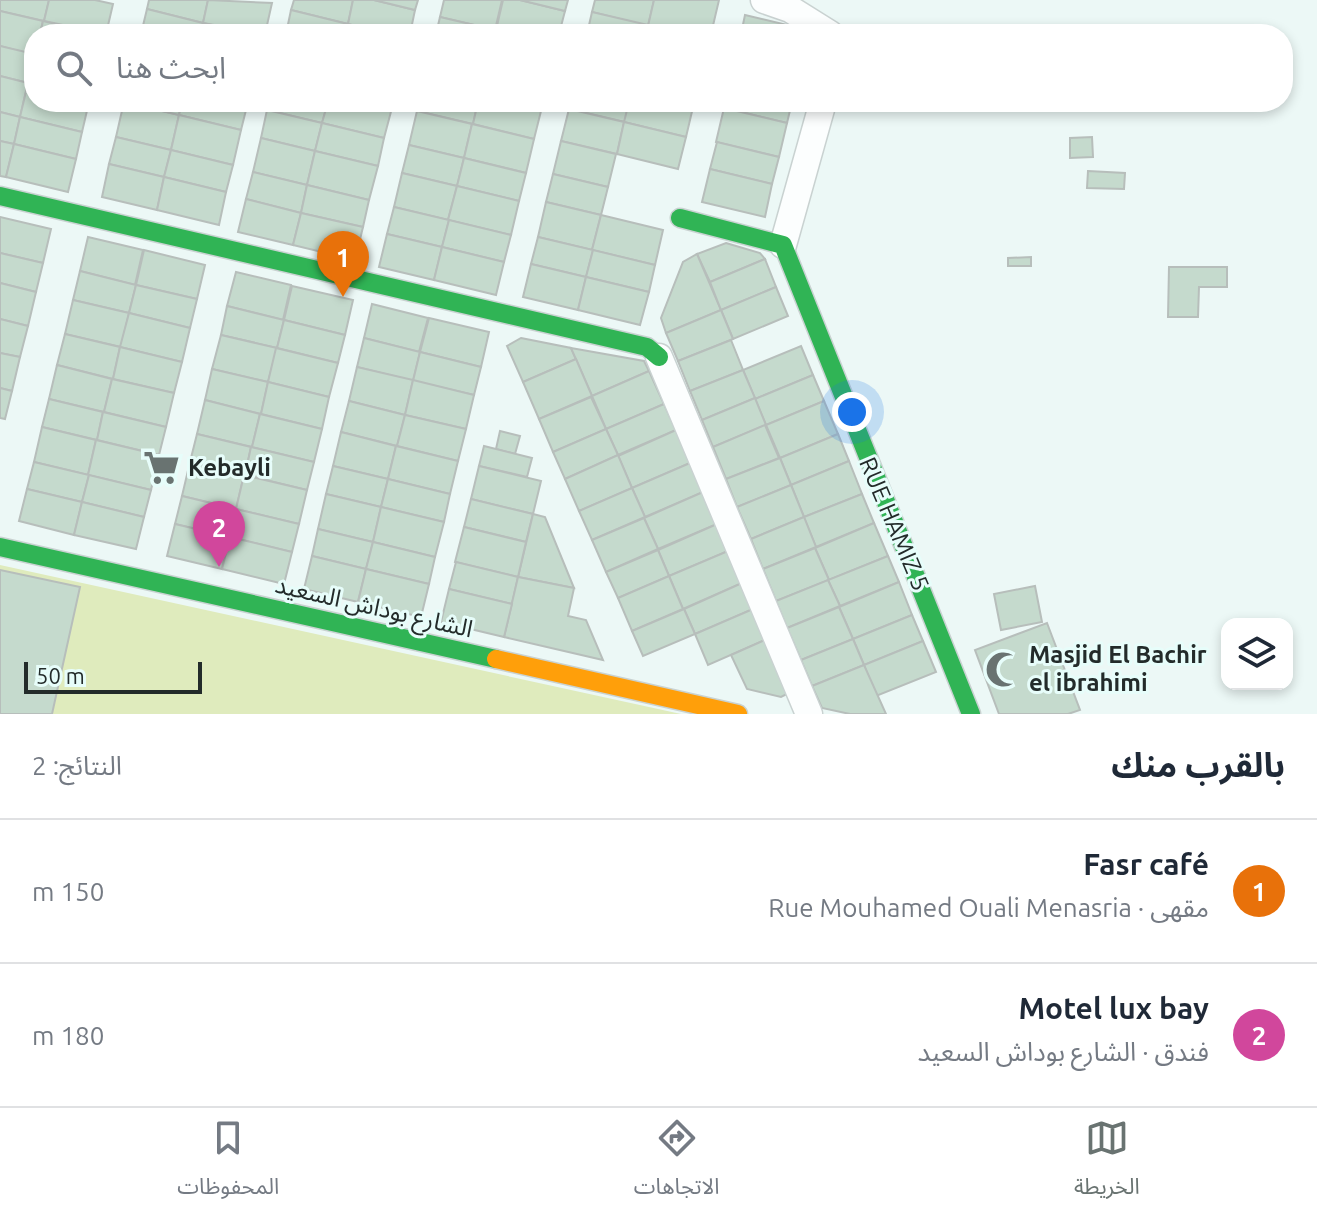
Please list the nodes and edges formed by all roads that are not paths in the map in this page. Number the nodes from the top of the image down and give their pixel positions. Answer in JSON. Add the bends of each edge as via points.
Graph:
{"nodes":[{"id":1,"x":764,"y":0,"type":"edge"},
{"id":2,"x":814,"y":24,"type":"edge"},
{"id":3,"x":820,"y":112,"type":"edge"},
{"id":4,"x":0,"y":196,"type":"edge"},
{"id":5,"x":680,"y":218,"type":"dead end"},
{"id":6,"x":783,"y":245,"type":"junction"},
{"id":7,"x":659,"y":357,"type":"joint"},
{"id":8,"x":0,"y":547,"type":"edge"},
{"id":9,"x":738,"y":714,"type":"edge"},
{"id":10,"x":809,"y":714,"type":"edge"},
{"id":11,"x":971,"y":714,"type":"edge"}],
"edges":[{"from":1,"to":2,"type":"street"},
{"from":3,"to":6,"type":"street"},
{"from":4,"to":7,"type":"street","via":[[647,347]]},
{"from":5,"to":6,"type":"street"},
{"from":6,"to":11,"type":"street","name":"RUE HAMIZ 5"},
{"from":7,"to":10,"type":"street"},
{"from":8,"to":9,"type":"street","name":"الشارع بوداش السعيد"}]}
